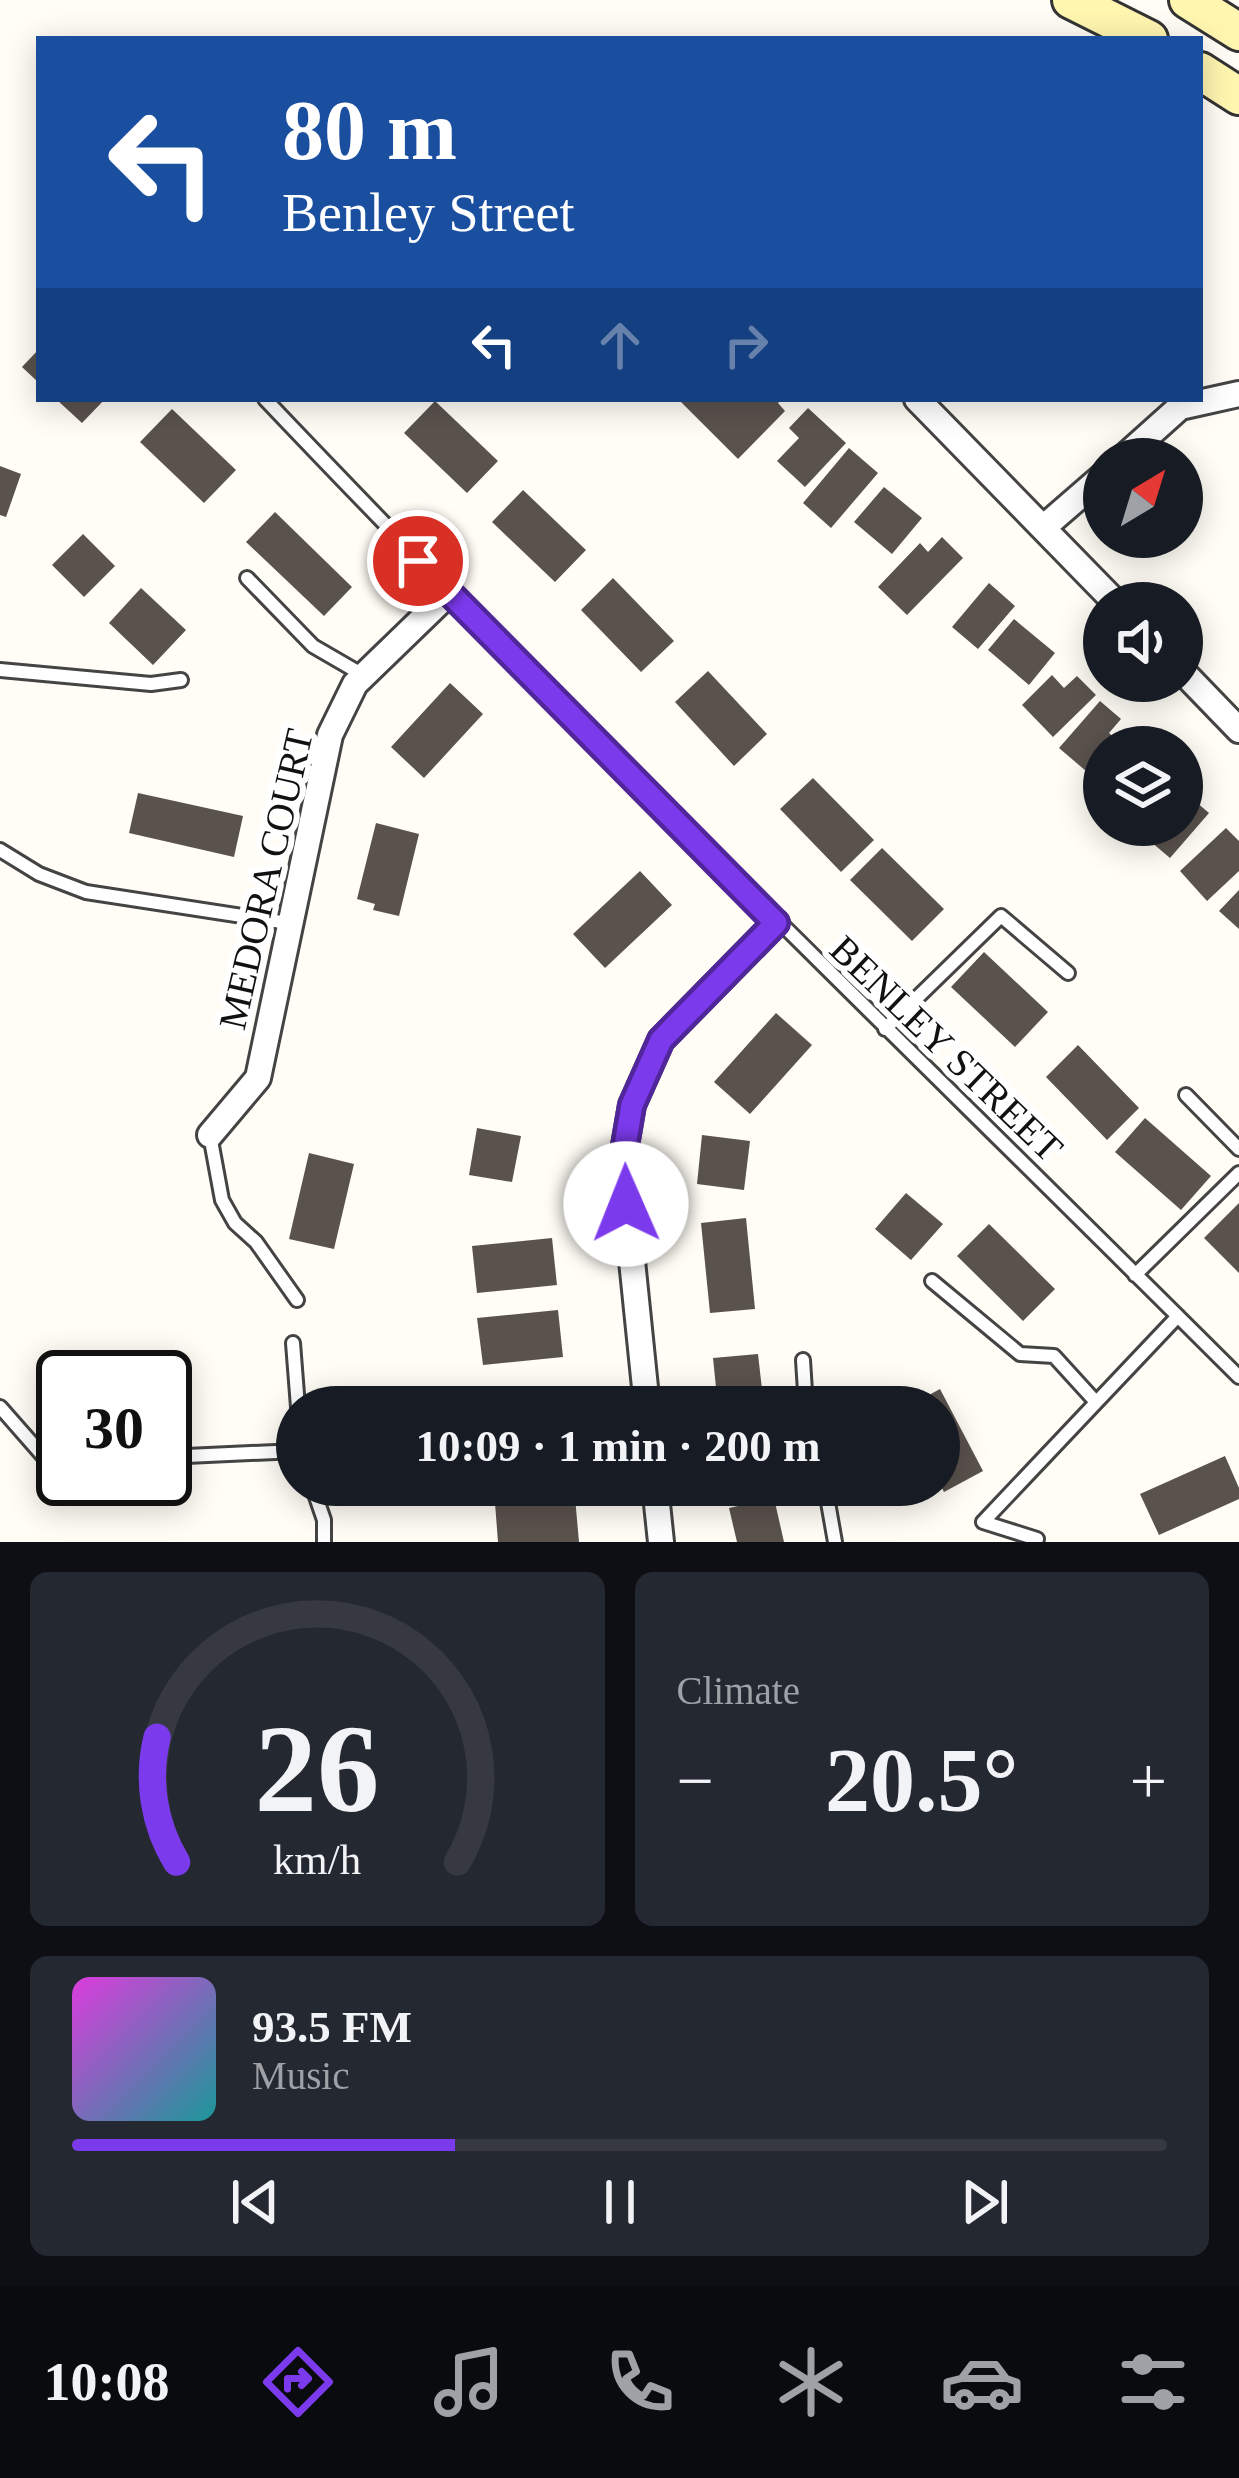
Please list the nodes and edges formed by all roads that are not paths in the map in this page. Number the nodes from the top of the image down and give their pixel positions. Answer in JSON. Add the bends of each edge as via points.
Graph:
{"nodes":[{"id":1,"x":1072,"y":0,"type":"edge"},
{"id":2,"x":1188,"y":0,"type":"edge"},
{"id":3,"x":1239,"y":32,"type":"edge"},
{"id":4,"x":1143,"y":36,"type":"edge"},
{"id":5,"x":1203,"y":73,"type":"edge"},
{"id":6,"x":1239,"y":96,"type":"edge"},
{"id":7,"x":1239,"y":394,"type":"edge"},
{"id":8,"x":268,"y":402,"type":"edge"},
{"id":9,"x":920,"y":402,"type":"edge"},
{"id":10,"x":1203,"y":402,"type":"edge"},
{"id":11,"x":1203,"y":402,"type":"edge"},
{"id":12,"x":1145,"y":438,"type":"edge"},
{"id":13,"x":1083,"y":493,"type":"edge"},
{"id":14,"x":1043,"y":528,"type":"junction"},
{"id":15,"x":247,"y":578,"type":"dead end"},
{"id":16,"x":1096,"y":582,"type":"edge"},
{"id":17,"x":449,"y":593,"type":"junction"},
{"id":18,"x":0,"y":670,"type":"edge"},
{"id":19,"x":363,"y":675,"type":"junction"},
{"id":20,"x":181,"y":680,"type":"dead end"},
{"id":21,"x":1203,"y":693,"type":"edge"},
{"id":22,"x":1239,"y":730,"type":"edge"},
{"id":23,"x":0,"y":850,"type":"edge"},
{"id":24,"x":288,"y":923,"type":"junction"},
{"id":25,"x":776,"y":923,"type":"junction"},
{"id":26,"x":1068,"y":974,"type":"dead end"},
{"id":27,"x":885,"y":1029,"type":"junction"},
{"id":28,"x":1186,"y":1095,"type":"dead end"},
{"id":29,"x":210,"y":1136,"type":"joint"},
{"id":30,"x":1239,"y":1149,"type":"edge"},
{"id":31,"x":1239,"y":1173,"type":"edge"},
{"id":32,"x":1136,"y":1275,"type":"junction"},
{"id":33,"x":932,"y":1281,"type":"dead end"},
{"id":34,"x":297,"y":1300,"type":"dead end"},
{"id":35,"x":1178,"y":1316,"type":"junction"},
{"id":36,"x":293,"y":1343,"type":"dead end"},
{"id":37,"x":1239,"y":1350,"type":"edge"},
{"id":38,"x":803,"y":1360,"type":"dead end"},
{"id":39,"x":1226,"y":1364,"type":"junction"},
{"id":40,"x":1239,"y":1377,"type":"edge"},
{"id":41,"x":296,"y":1386,"type":"edge"},
{"id":42,"x":645,"y":1386,"type":"edge"},
{"id":43,"x":805,"y":1386,"type":"edge"},
{"id":44,"x":1095,"y":1401,"type":"junction"},
{"id":45,"x":0,"y":1407,"type":"edge"},
{"id":46,"x":36,"y":1448,"type":"edge"},
{"id":47,"x":276,"y":1451,"type":"edge"},
{"id":48,"x":192,"y":1456,"type":"edge"},
{"id":49,"x":319,"y":1506,"type":"edge"},
{"id":50,"x":658,"y":1506,"type":"edge"},
{"id":51,"x":829,"y":1506,"type":"edge"},
{"id":52,"x":1037,"y":1538,"type":"dead end"},
{"id":53,"x":324,"y":1542,"type":"edge"},
{"id":54,"x":662,"y":1542,"type":"edge"},
{"id":55,"x":835,"y":1542,"type":"edge"}],
"edges":[{"from":1,"to":4,"type":"main road"},
{"from":2,"to":3,"type":"main road"},
{"from":5,"to":6,"type":"main road"},
{"from":7,"to":10,"type":"street"},
{"from":8,"to":17,"type":"lane","name":"BENLEY STREET"},
{"from":9,"to":14,"type":"street"},
{"from":11,"to":12,"type":"street","via":[[1180,407]]},
{"from":13,"to":14,"type":"street"},
{"from":14,"to":16,"type":"street"},
{"from":15,"to":19,"type":"lane","via":[[314,646]]},
{"from":17,"to":19,"type":"street","name":"MEDORA COURT"},
{"from":17,"to":25,"type":"lane","name":"BENLEY STREET"},
{"from":18,"to":20,"type":"lane"},
{"from":19,"to":24,"type":"street","name":"MEDORA COURT","via":[[330,735]]},
{"from":21,"to":22,"type":"street"},
{"from":23,"to":24,"type":"lane","via":[[86,892]]},
{"from":24,"to":29,"type":"street","name":"MEDORA COURT","via":[[258,1078]]},
{"from":25,"to":27,"type":"lane","name":"BENLEY STREET"},
{"from":25,"to":42,"type":"street","via":[[661,1040],[632,1105],[622,1163]]},
{"from":26,"to":27,"type":"lane","via":[[1000,916]]},
{"from":27,"to":32,"type":"lane","name":"BENLEY STREET"},
{"from":28,"to":30,"type":"lane"},
{"from":29,"to":34,"type":"lane","via":[[222,1200]]},
{"from":31,"to":32,"type":"lane"},
{"from":32,"to":35,"type":"lane","name":"BENLEY STREET"},
{"from":33,"to":44,"type":"lane","via":[[1020,1354],[1054,1356]]},
{"from":35,"to":39,"type":"lane","name":"BENLEY STREET"},
{"from":35,"to":44,"type":"lane"},
{"from":36,"to":41,"type":"lane"},
{"from":37,"to":39,"type":"lane"},
{"from":38,"to":43,"type":"lane"},
{"from":39,"to":40,"type":"lane","name":"BENLEY STREET"},
{"from":44,"to":52,"type":"lane","via":[[983,1522]]},
{"from":45,"to":46,"type":"lane"},
{"from":47,"to":48,"type":"lane"},
{"from":49,"to":53,"type":"lane"},
{"from":50,"to":54,"type":"street"},
{"from":51,"to":55,"type":"lane"}]}
